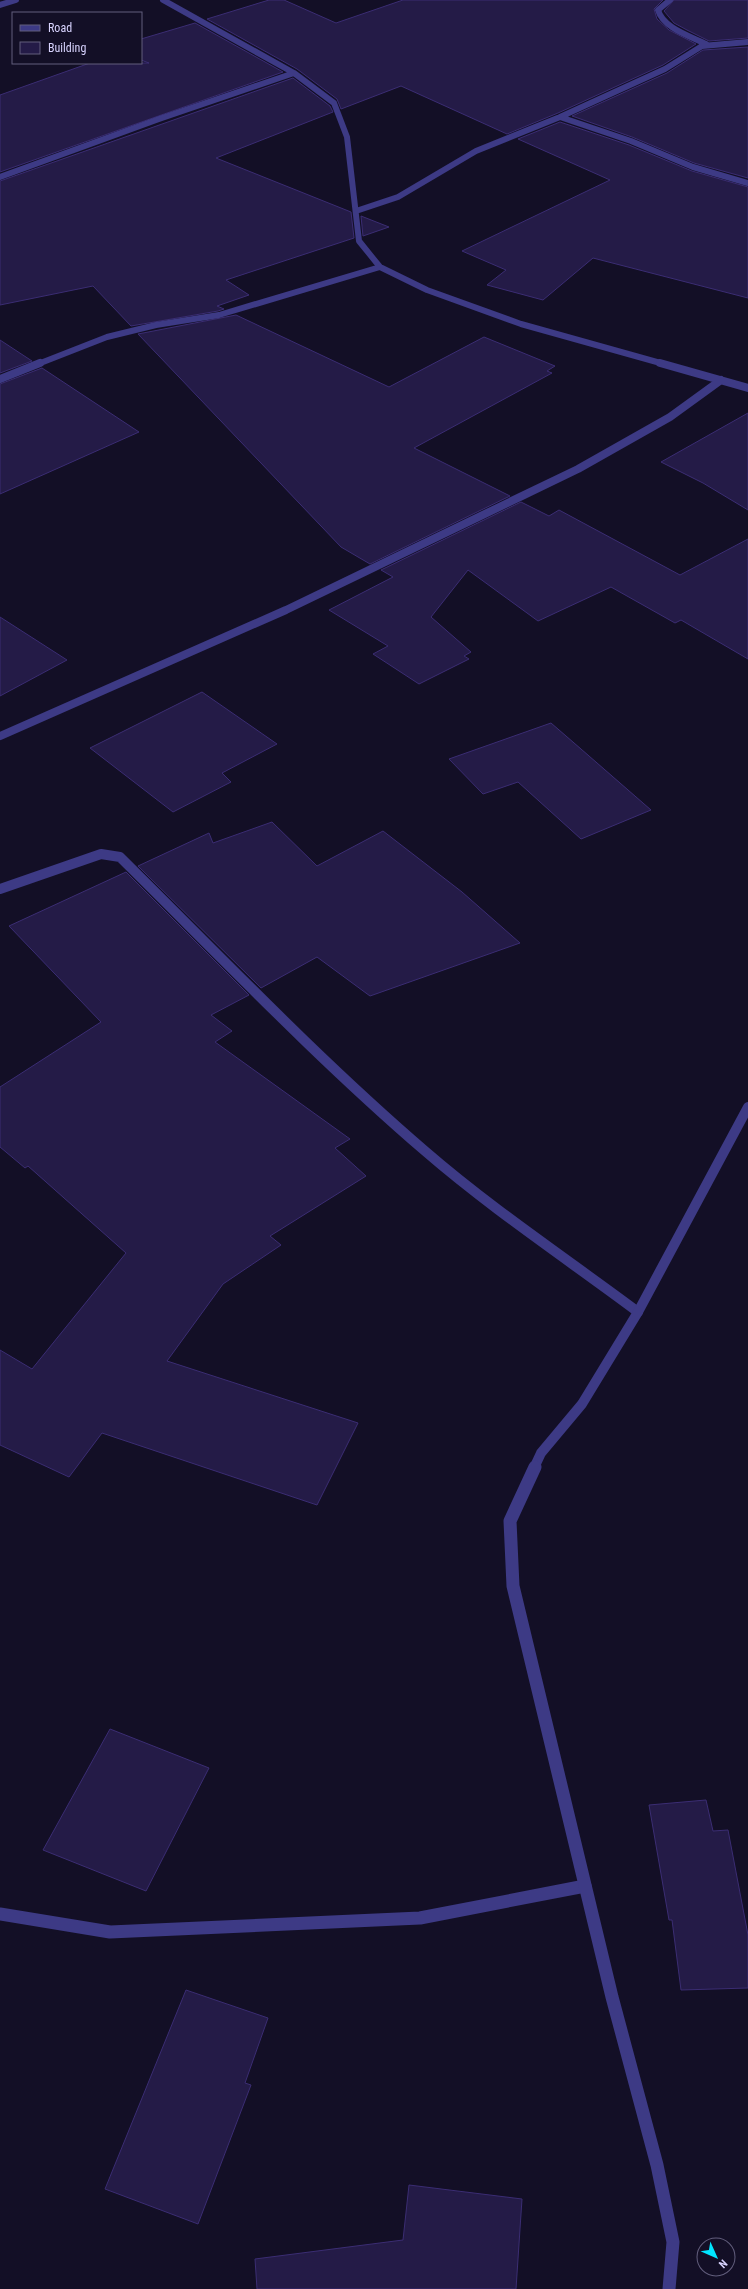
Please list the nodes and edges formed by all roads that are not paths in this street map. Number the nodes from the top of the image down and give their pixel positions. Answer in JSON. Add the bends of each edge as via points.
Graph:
{"nodes":[{"id":1,"x":16,"y":0,"type":"edge"},
{"id":2,"x":163,"y":0,"type":"edge"},
{"id":3,"x":670,"y":0,"type":"edge"},
{"id":4,"x":0,"y":5,"type":"edge"},
{"id":5,"x":748,"y":42,"type":"edge"},
{"id":6,"x":706,"y":44,"type":"junction"},
{"id":7,"x":294,"y":73,"type":"junction"},
{"id":8,"x":560,"y":117,"type":"junction"},
{"id":9,"x":0,"y":177,"type":"edge"},
{"id":10,"x":748,"y":183,"type":"edge"},
{"id":11,"x":356,"y":211,"type":"junction"},
{"id":12,"x":380,"y":267,"type":"junction"},
{"id":13,"x":0,"y":379,"type":"edge"},
{"id":14,"x":721,"y":380,"type":"junction"},
{"id":15,"x":748,"y":388,"type":"edge"},
{"id":16,"x":0,"y":736,"type":"edge"},
{"id":17,"x":0,"y":889,"type":"edge"},
{"id":18,"x":748,"y":1108,"type":"edge"},
{"id":19,"x":638,"y":1312,"type":"junction"},
{"id":20,"x":585,"y":1886,"type":"junction"},
{"id":21,"x":0,"y":1914,"type":"edge"},
{"id":22,"x":669,"y":2289,"type":"edge"}],
"edges":[{"from":1,"to":4,"type":"street"},
{"from":2,"to":7,"type":"street"},
{"from":3,"to":6,"type":"street","via":[[658,10],[660,18],[670,26]]},
{"from":5,"to":6,"type":"street"},
{"from":6,"to":8,"type":"street","via":[[665,69]]},
{"from":7,"to":9,"type":"street"},
{"from":7,"to":11,"type":"street","via":[[334,103],[347,137]]},
{"from":8,"to":10,"type":"street","via":[[631,141],[693,167]]},
{"from":8,"to":11,"type":"street","via":[[476,151],[389,201]]},
{"from":11,"to":12,"type":"street","via":[[359,242]]},
{"from":12,"to":13,"type":"street","via":[[219,315],[156,325],[107,337]]},
{"from":12,"to":14,"type":"street","via":[[427,290],[514,322]]},
{"from":14,"to":15,"type":"street"},
{"from":14,"to":16,"type":"street","via":[[670,417],[578,469],[286,610]]},
{"from":17,"to":19,"type":"street","via":[[101,854],[120,857],[350,1084],[426,1152]]},
{"from":18,"to":19,"type":"street"},
{"from":19,"to":20,"type":"street","via":[[582,1404],[541,1454],[510,1521],[513,1586]]},
{"from":20,"to":21,"type":"street","via":[[412,1918],[110,1932]]},
{"from":20,"to":22,"type":"street","via":[[657,2165],[674,2242]]}]}
